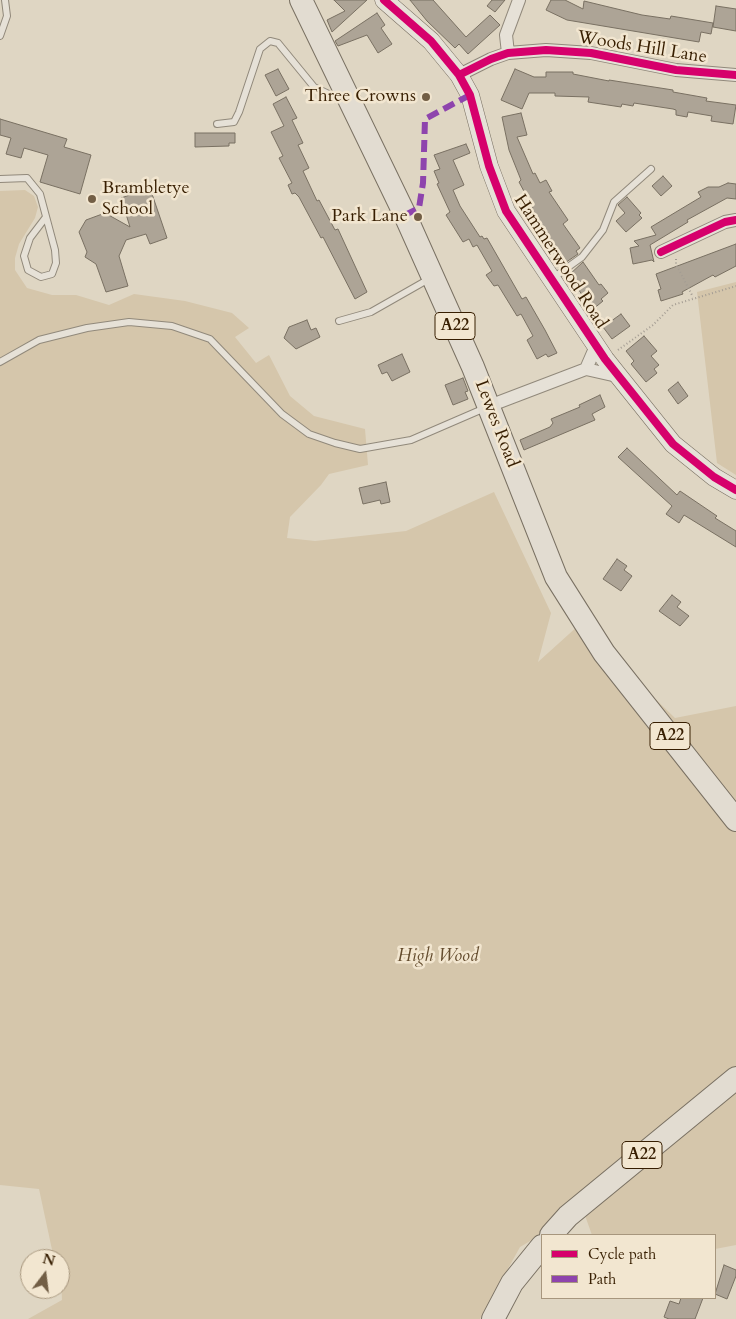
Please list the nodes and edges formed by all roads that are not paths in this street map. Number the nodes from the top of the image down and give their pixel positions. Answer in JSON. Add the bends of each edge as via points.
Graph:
{"nodes":[{"id":1,"x":5,"y":0,"type":"edge"},
{"id":2,"x":301,"y":0,"type":"edge"},
{"id":3,"x":384,"y":0,"type":"edge"},
{"id":4,"x":519,"y":0,"type":"edge"},
{"id":5,"x":0,"y":36,"type":"edge"},
{"id":6,"x":508,"y":53,"type":"junction"},
{"id":7,"x":459,"y":75,"type":"junction"},
{"id":8,"x":736,"y":76,"type":"edge"},
{"id":9,"x":344,"y":91,"type":"junction"},
{"id":10,"x":217,"y":124,"type":"dead end"},
{"id":11,"x":651,"y":169,"type":"dead end"},
{"id":12,"x":0,"y":179,"type":"edge"},
{"id":13,"x":46,"y":217,"type":"junction"},
{"id":14,"x":736,"y":220,"type":"edge"},
{"id":15,"x":661,"y":252,"type":"dead end"},
{"id":16,"x":432,"y":277,"type":"junction"},
{"id":17,"x":552,"y":278,"type":"junction"},
{"id":18,"x":338,"y":321,"type":"dead end"},
{"id":19,"x":601,"y":352,"type":"junction"},
{"id":20,"x":0,"y":362,"type":"edge"},
{"id":21,"x":586,"y":369,"type":"junction"},
{"id":22,"x":617,"y":376,"type":"junction"},
{"id":23,"x":489,"y":406,"type":"junction"},
{"id":24,"x":736,"y":490,"type":"edge"},
{"id":25,"x":736,"y":820,"type":"edge"},
{"id":26,"x":736,"y":1078,"type":"edge"},
{"id":27,"x":552,"y":1234,"type":"edge"},
{"id":28,"x":541,"y":1247,"type":"edge"},
{"id":29,"x":493,"y":1319,"type":"edge"}],
"edges":[{"from":1,"to":5,"type":"lane","via":[[7,16]]},
{"from":2,"to":9,"type":"highway","name":"Lewes Road","number":"A22"},
{"from":3,"to":7,"type":"street","name":"Hammerwood Road","via":[[431,41]]},
{"from":4,"to":6,"type":"street","via":[[506,35]]},
{"from":6,"to":7,"type":"street","name":"Woods Hill Lane"},
{"from":6,"to":8,"type":"street","name":"Woods Hill Lane","via":[[546,50],[591,53],[676,70]]},
{"from":7,"to":17,"type":"street","name":"Hammerwood Road","via":[[470,95],[489,166],[506,210]]},
{"from":9,"to":10,"type":"lane","via":[[331,94],[314,88],[278,43],[270,41],[260,49],[234,122]]},
{"from":9,"to":16,"type":"highway","name":"Lewes Road","number":"A22"},
{"from":11,"to":17,"type":"lane","name":"Hammerwood Road","via":[[614,202],[603,230],[582,257]]},
{"from":12,"to":13,"type":"lane","via":[[27,178],[40,194]]},
{"from":13,"to":13,"type":"lane","via":[[56,250],[56,264],[52,274],[41,277],[28,270],[24,256],[30,238]]},
{"from":14,"to":15,"type":"street"},
{"from":16,"to":18,"type":"lane","via":[[371,312]]},
{"from":16,"to":23,"type":"highway","name":"Lewes Road","number":"A22"},
{"from":17,"to":19,"type":"street","name":"Hammerwood Road"},
{"from":19,"to":21,"type":"street"},
{"from":19,"to":22,"type":"street","name":"Hammerwood Road"},
{"from":20,"to":23,"type":"lane","via":[[39,340],[88,328],[129,322],[172,326],[210,339],[282,414],[309,434],[360,449],[411,440]]},
{"from":21,"to":22,"type":"street"},
{"from":21,"to":23,"type":"street"},
{"from":22,"to":24,"type":"street","name":"Hammerwood Road","via":[[673,444]]},
{"from":23,"to":25,"type":"highway","name":"Lewes Road","number":"A22","via":[[556,577],[604,653]]},
{"from":26,"to":27,"type":"highway","number":"A22","via":[[568,1216]]},
{"from":28,"to":29,"type":"highway","via":[[512,1283]]}]}
